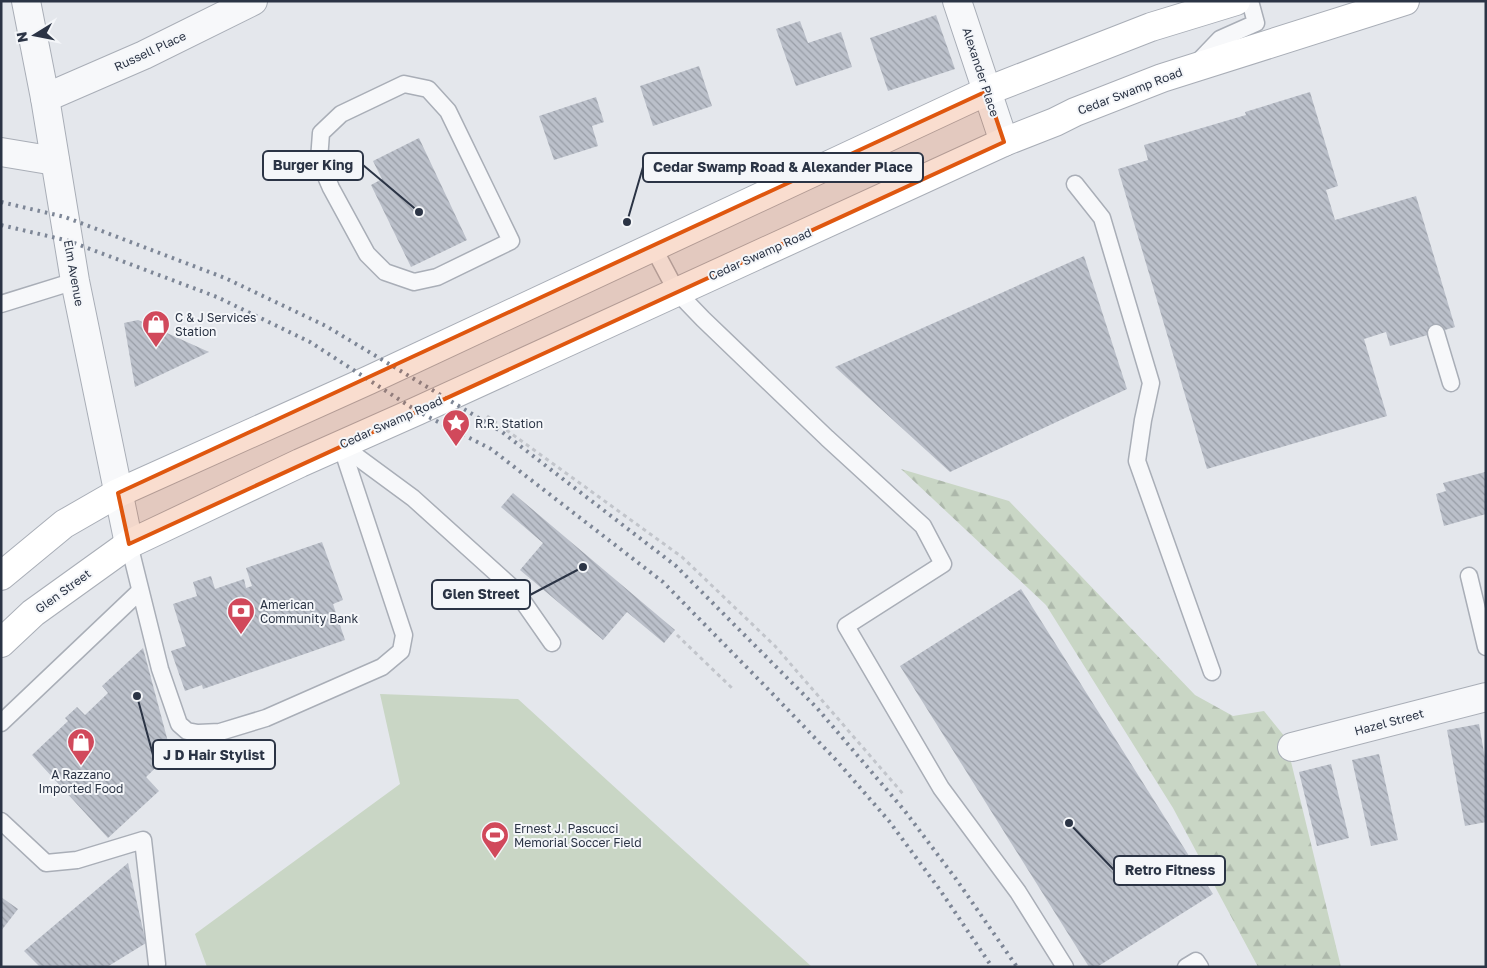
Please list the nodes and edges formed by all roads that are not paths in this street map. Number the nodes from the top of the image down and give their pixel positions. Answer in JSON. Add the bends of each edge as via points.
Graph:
{"nodes":[{"id":1,"x":26,"y":1,"type":"edge"},
{"id":2,"x":253,"y":1,"type":"edge"},
{"id":3,"x":957,"y":1,"type":"edge"},
{"id":4,"x":1236,"y":1,"type":"edge"},
{"id":5,"x":1250,"y":1,"type":"edge"},
{"id":6,"x":1405,"y":1,"type":"edge"},
{"id":7,"x":1192,"y":68,"type":"junction"},
{"id":8,"x":987,"y":91,"type":"junction"},
{"id":9,"x":45,"y":98,"type":"junction"},
{"id":10,"x":1004,"y":142,"type":"junction"},
{"id":11,"x":1,"y":152,"type":"edge"},
{"id":12,"x":55,"y":161,"type":"junction"},
{"id":13,"x":1076,"y":184,"type":"dead end"},
{"id":14,"x":330,"y":188,"type":"joint"},
{"id":15,"x":653,"y":247,"type":"junction"},
{"id":16,"x":75,"y":281,"type":"junction"},
{"id":17,"x":677,"y":292,"type":"junction"},
{"id":18,"x":1,"y":304,"type":"edge"},
{"id":19,"x":1436,"y":333,"type":"dead end"},
{"id":20,"x":1450,"y":383,"type":"dead end"},
{"id":21,"x":341,"y":445,"type":"junction"},
{"id":22,"x":118,"y":493,"type":"junction"},
{"id":23,"x":129,"y":544,"type":"junction"},
{"id":24,"x":1,"y":576,"type":"edge"},
{"id":25,"x":1469,"y":576,"type":"dead end"},
{"id":26,"x":140,"y":591,"type":"junction"},
{"id":27,"x":1,"y":643,"type":"edge"},
{"id":28,"x":552,"y":643,"type":"dead end"},
{"id":29,"x":1486,"y":647,"type":"edge"},
{"id":30,"x":1212,"y":672,"type":"dead end"},
{"id":31,"x":1486,"y":697,"type":"edge"},
{"id":32,"x":1,"y":723,"type":"edge"},
{"id":33,"x":1292,"y":747,"type":"dead end"},
{"id":34,"x":1,"y":821,"type":"edge"},
{"id":35,"x":156,"y":964,"type":"dead end"},
{"id":36,"x":1065,"y":967,"type":"edge"},
{"id":37,"x":1186,"y":967,"type":"edge"},
{"id":38,"x":1200,"y":967,"type":"edge"}],
"edges":[{"from":1,"to":9,"type":"street","name":"Elm Avenue"},
{"from":2,"to":9,"type":"street","name":"Russell Place","via":[[144,55]]},
{"from":3,"to":8,"type":"street","name":"Alexander Place"},
{"from":4,"to":8,"type":"main road","via":[[1151,28]]},
{"from":5,"to":7,"type":"lane","via":[[1256,23],[1220,39]]},
{"from":6,"to":7,"type":"main road","name":"Cedar Swamp Road"},
{"from":7,"to":10,"type":"main road","name":"Cedar Swamp Road"},
{"from":8,"to":10,"type":"street","name":"Alexander Place"},
{"from":8,"to":15,"type":"main road"},
{"from":9,"to":12,"type":"street","name":"Elm Avenue"},
{"from":10,"to":17,"type":"main road","name":"Cedar Swamp Road"},
{"from":11,"to":12,"type":"street"},
{"from":12,"to":16,"type":"street","name":"Elm Avenue"},
{"from":13,"to":30,"type":"lane","via":[[1102,218],[1151,383],[1137,461]]},
{"from":14,"to":14,"type":"lane","via":[[367,254],[385,272],[414,282],[437,277],[511,242],[448,111],[428,89],[404,84],[341,114],[321,133],[319,160]]},
{"from":15,"to":17,"type":"lane"},
{"from":15,"to":22,"type":"main road"},
{"from":16,"to":18,"type":"lane"},
{"from":16,"to":22,"type":"street","name":"Elm Avenue"},
{"from":17,"to":21,"type":"main road","name":"Cedar Swamp Road"},
{"from":17,"to":36,"type":"lane","via":[[922,526],[942,564],[846,626],[941,788],[1018,892]]},
{"from":19,"to":20,"type":"lane"},
{"from":21,"to":23,"type":"main road","name":"Cedar Swamp Road"},
{"from":21,"to":26,"type":"lane","via":[[404,635],[401,651],[382,667],[266,718],[220,732],[198,734],[188,731],[179,724],[160,669]]},
{"from":21,"to":28,"type":"lane","via":[[413,498],[515,590]]},
{"from":22,"to":23,"type":"street","name":"Elm Avenue"},
{"from":22,"to":24,"type":"main road","via":[[64,524]]},
{"from":23,"to":26,"type":"lane"},
{"from":23,"to":27,"type":"main road","name":"Glen Street","via":[[33,613]]},
{"from":25,"to":29,"type":"lane"},
{"from":26,"to":32,"type":"lane"},
{"from":31,"to":33,"type":"street","name":"Hazel Street"},
{"from":34,"to":35,"type":"lane","via":[[46,863],[77,860],[143,840]]},
{"from":37,"to":38,"type":"lane","via":[[1196,961]]}]}
